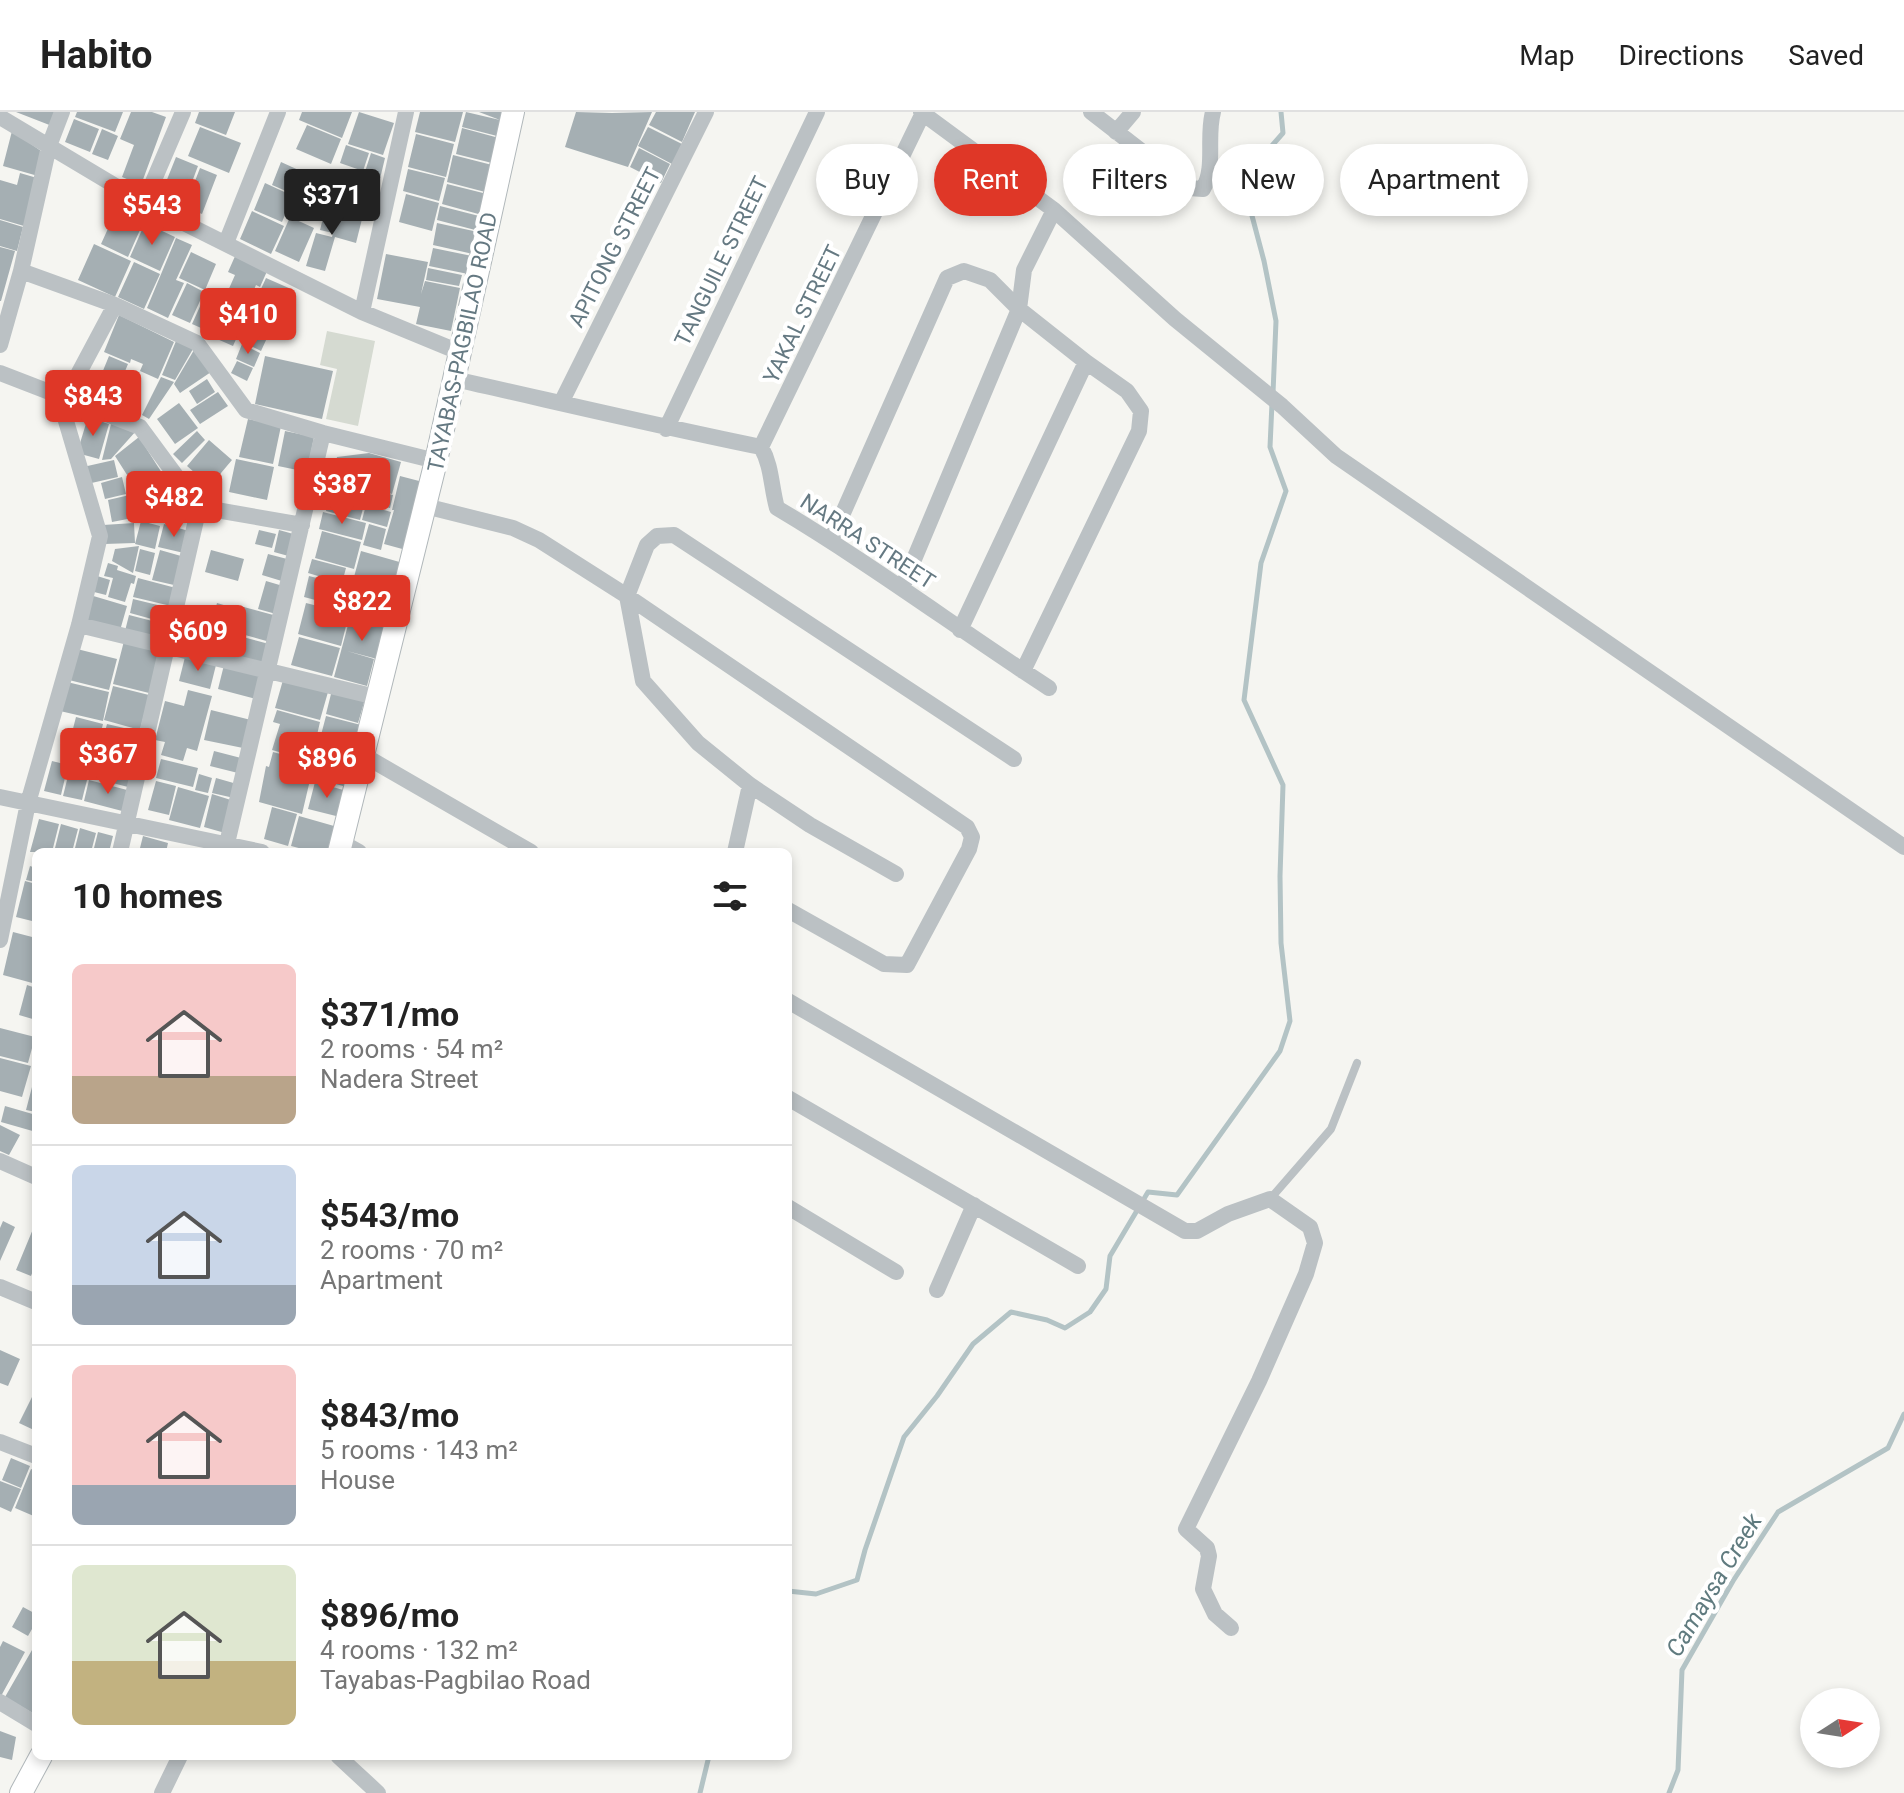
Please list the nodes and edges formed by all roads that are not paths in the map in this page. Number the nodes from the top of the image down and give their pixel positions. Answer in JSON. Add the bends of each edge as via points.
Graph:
{"nodes":[{"id":1,"x":62,"y":112,"type":"edge"},
{"id":2,"x":183,"y":112,"type":"edge"},
{"id":3,"x":278,"y":112,"type":"edge"},
{"id":4,"x":406,"y":112,"type":"edge"},
{"id":5,"x":513,"y":112,"type":"edge"},
{"id":6,"x":706,"y":112,"type":"edge"},
{"id":7,"x":817,"y":112,"type":"edge"},
{"id":8,"x":922,"y":112,"type":"edge"},
{"id":9,"x":1091,"y":112,"type":"edge"},
{"id":10,"x":1133,"y":112,"type":"edge"},
{"id":11,"x":1213,"y":112,"type":"edge"},
{"id":12,"x":0,"y":117,"type":"edge"},
{"id":13,"x":1116,"y":132,"type":"junction"},
{"id":14,"x":49,"y":146,"type":"junction"},
{"id":15,"x":144,"y":203,"type":"junction"},
{"id":16,"x":1054,"y":210,"type":"junction"},
{"id":17,"x":226,"y":243,"type":"junction"},
{"id":18,"x":21,"y":271,"type":"junction"},
{"id":19,"x":115,"y":305,"type":"junction"},
{"id":20,"x":1019,"y":309,"type":"junction"},
{"id":21,"x":362,"y":312,"type":"junction"},
{"id":22,"x":0,"y":345,"type":"edge"},
{"id":23,"x":459,"y":352,"type":"junction"},
{"id":24,"x":1086,"y":362,"type":"junction"},
{"id":25,"x":0,"y":373,"type":"edge"},
{"id":26,"x":454,"y":379,"type":"junction"},
{"id":27,"x":66,"y":397,"type":"junction"},
{"id":28,"x":561,"y":403,"type":"junction"},
{"id":29,"x":666,"y":429,"type":"junction"},
{"id":30,"x":323,"y":433,"type":"junction"},
{"id":31,"x":761,"y":447,"type":"junction"},
{"id":32,"x":436,"y":461,"type":"junction"},
{"id":33,"x":425,"y":506,"type":"junction"},
{"id":34,"x":199,"y":507,"type":"junction"},
{"id":35,"x":302,"y":525,"type":"junction"},
{"id":36,"x":831,"y":540,"type":"junction"},
{"id":37,"x":902,"y":588,"type":"junction"},
{"id":38,"x":627,"y":596,"type":"junction"},
{"id":39,"x":79,"y":625,"type":"junction"},
{"id":40,"x":960,"y":630,"type":"junction"},
{"id":41,"x":167,"y":647,"type":"junction"},
{"id":42,"x":268,"y":671,"type":"junction"},
{"id":43,"x":1023,"y":671,"type":"junction"},
{"id":44,"x":1049,"y":688,"type":"dead end"},
{"id":45,"x":376,"y":697,"type":"junction"},
{"id":46,"x":363,"y":755,"type":"junction"},
{"id":47,"x":1014,"y":759,"type":"dead end"},
{"id":48,"x":750,"y":785,"type":"junction"},
{"id":49,"x":0,"y":797,"type":"edge"},
{"id":50,"x":28,"y":803,"type":"junction"},
{"id":51,"x":127,"y":823,"type":"junction"},
{"id":52,"x":1904,"y":847,"type":"edge"},
{"id":53,"x":121,"y":848,"type":"edge"},
{"id":54,"x":226,"y":848,"type":"edge"},
{"id":55,"x":346,"y":848,"type":"edge"},
{"id":56,"x":524,"y":848,"type":"edge"},
{"id":57,"x":736,"y":848,"type":"edge"},
{"id":58,"x":896,"y":874,"type":"dead end"},
{"id":59,"x":792,"y":912,"type":"edge"},
{"id":60,"x":0,"y":940,"type":"edge"},
{"id":61,"x":792,"y":1003,"type":"edge"},
{"id":62,"x":1357,"y":1063,"type":"dead end"},
{"id":63,"x":792,"y":1100,"type":"edge"},
{"id":64,"x":0,"y":1161,"type":"edge"},
{"id":65,"x":32,"y":1175,"type":"edge"},
{"id":66,"x":1270,"y":1199,"type":"junction"},
{"id":67,"x":974,"y":1205,"type":"junction"},
{"id":68,"x":792,"y":1209,"type":"edge"},
{"id":69,"x":1078,"y":1266,"type":"dead end"},
{"id":70,"x":896,"y":1272,"type":"dead end"},
{"id":71,"x":937,"y":1290,"type":"dead end"},
{"id":72,"x":1,"y":1292,"type":"edge"},
{"id":73,"x":32,"y":1301,"type":"edge"},
{"id":74,"x":0,"y":1442,"type":"edge"},
{"id":75,"x":32,"y":1454,"type":"edge"},
{"id":76,"x":1231,"y":1628,"type":"dead end"},
{"id":77,"x":0,"y":1702,"type":"edge"},
{"id":78,"x":32,"y":1722,"type":"edge"},
{"id":79,"x":39,"y":1760,"type":"edge"},
{"id":80,"x":178,"y":1760,"type":"edge"},
{"id":81,"x":342,"y":1760,"type":"edge"},
{"id":82,"x":21,"y":1793,"type":"edge"},
{"id":83,"x":162,"y":1793,"type":"edge"},
{"id":84,"x":378,"y":1793,"type":"edge"}],
"edges":[{"from":1,"to":14,"type":"street"},
{"from":2,"to":15,"type":"street"},
{"from":3,"to":17,"type":"street"},
{"from":4,"to":21,"type":"street"},
{"from":5,"to":23,"type":"main road","name":"TAYABAS-PAGBILAO ROAD"},
{"from":6,"to":28,"type":"street","name":"APITONG STREET"},
{"from":7,"to":29,"type":"street","name":"TANGUILE STREET"},
{"from":8,"to":16,"type":"street"},
{"from":8,"to":31,"type":"street","name":"YAKAL STREET"},
{"from":9,"to":13,"type":"street"},
{"from":10,"to":13,"type":"street"},
{"from":11,"to":13,"type":"street","via":[[1210,172],[1203,189],[1189,188]]},
{"from":12,"to":14,"type":"street"},
{"from":14,"to":15,"type":"street"},
{"from":14,"to":18,"type":"street"},
{"from":15,"to":17,"type":"street"},
{"from":16,"to":20,"type":"street","via":[[1024,270]]},
{"from":16,"to":52,"type":"street","via":[[1336,456]]},
{"from":17,"to":21,"type":"street"},
{"from":18,"to":19,"type":"street"},
{"from":18,"to":22,"type":"street"},
{"from":19,"to":27,"type":"street"},
{"from":19,"to":30,"type":"street","via":[[197,343],[246,410]]},
{"from":20,"to":24,"type":"street"},
{"from":20,"to":36,"type":"street","via":[[990,280],[964,271],[947,278]]},
{"from":20,"to":37,"type":"street"},
{"from":21,"to":23,"type":"street"},
{"from":23,"to":26,"type":"main road","name":"TAYABAS-PAGBILAO ROAD"},
{"from":24,"to":40,"type":"street"},
{"from":24,"to":43,"type":"street","via":[[1127,391],[1141,411],[1139,431]]},
{"from":25,"to":27,"type":"street"},
{"from":26,"to":28,"type":"street"},
{"from":26,"to":32,"type":"main road","name":"TAYABAS-PAGBILAO ROAD"},
{"from":27,"to":34,"type":"street","via":[[140,427]]},
{"from":27,"to":39,"type":"street","via":[[66,421],[100,536]]},
{"from":28,"to":29,"type":"street"},
{"from":29,"to":31,"type":"street"},
{"from":30,"to":32,"type":"street"},
{"from":30,"to":35,"type":"street"},
{"from":31,"to":36,"type":"street","name":"NARRA STREET","via":[[770,462],[777,508]]},
{"from":32,"to":33,"type":"main road","name":"TAYABAS-PAGBILAO ROAD"},
{"from":33,"to":38,"type":"street","via":[[513,528]]},
{"from":33,"to":45,"type":"main road","name":"TAYABAS-PAGBILAO ROAD"},
{"from":34,"to":35,"type":"street"},
{"from":34,"to":41,"type":"street"},
{"from":35,"to":42,"type":"street"},
{"from":36,"to":37,"type":"street","name":"NARRA STREET"},
{"from":37,"to":40,"type":"street","name":"NARRA STREET"},
{"from":38,"to":47,"type":"street","via":[[647,545],[657,536],[674,535]]},
{"from":38,"to":48,"type":"street","via":[[643,681],[698,743]]},
{"from":38,"to":59,"type":"street","via":[[967,827],[972,837],[907,965],[884,964]]},
{"from":39,"to":41,"type":"street"},
{"from":39,"to":50,"type":"street"},
{"from":40,"to":43,"type":"street","name":"NARRA STREET"},
{"from":41,"to":42,"type":"street"},
{"from":41,"to":51,"type":"street"},
{"from":42,"to":45,"type":"street"},
{"from":42,"to":54,"type":"street"},
{"from":43,"to":44,"type":"street","name":"NARRA STREET"},
{"from":45,"to":46,"type":"main road","name":"TAYABAS-PAGBILAO ROAD"},
{"from":46,"to":55,"type":"main road","name":"TAYABAS-PAGBILAO ROAD"},
{"from":46,"to":56,"type":"street"},
{"from":48,"to":57,"type":"street"},
{"from":48,"to":58,"type":"street"},
{"from":49,"to":50,"type":"street"},
{"from":50,"to":51,"type":"street"},
{"from":50,"to":60,"type":"street"},
{"from":51,"to":53,"type":"street"},
{"from":51,"to":54,"type":"street"},
{"from":61,"to":66,"type":"street","via":[[1185,1231],[1197,1231]]},
{"from":62,"to":66,"type":"lane","via":[[1331,1129]]},
{"from":63,"to":67,"type":"street"},
{"from":64,"to":65,"type":"street"},
{"from":66,"to":76,"type":"street","via":[[1310,1227],[1315,1243],[1259,1381],[1186,1529],[1207,1548],[1203,1589],[1215,1614]]},
{"from":67,"to":69,"type":"street"},
{"from":67,"to":71,"type":"street"},
{"from":68,"to":70,"type":"street"},
{"from":72,"to":73,"type":"street"},
{"from":74,"to":75,"type":"street"},
{"from":77,"to":78,"type":"street"},
{"from":79,"to":82,"type":"main road"},
{"from":80,"to":83,"type":"street"},
{"from":81,"to":84,"type":"street"}]}
